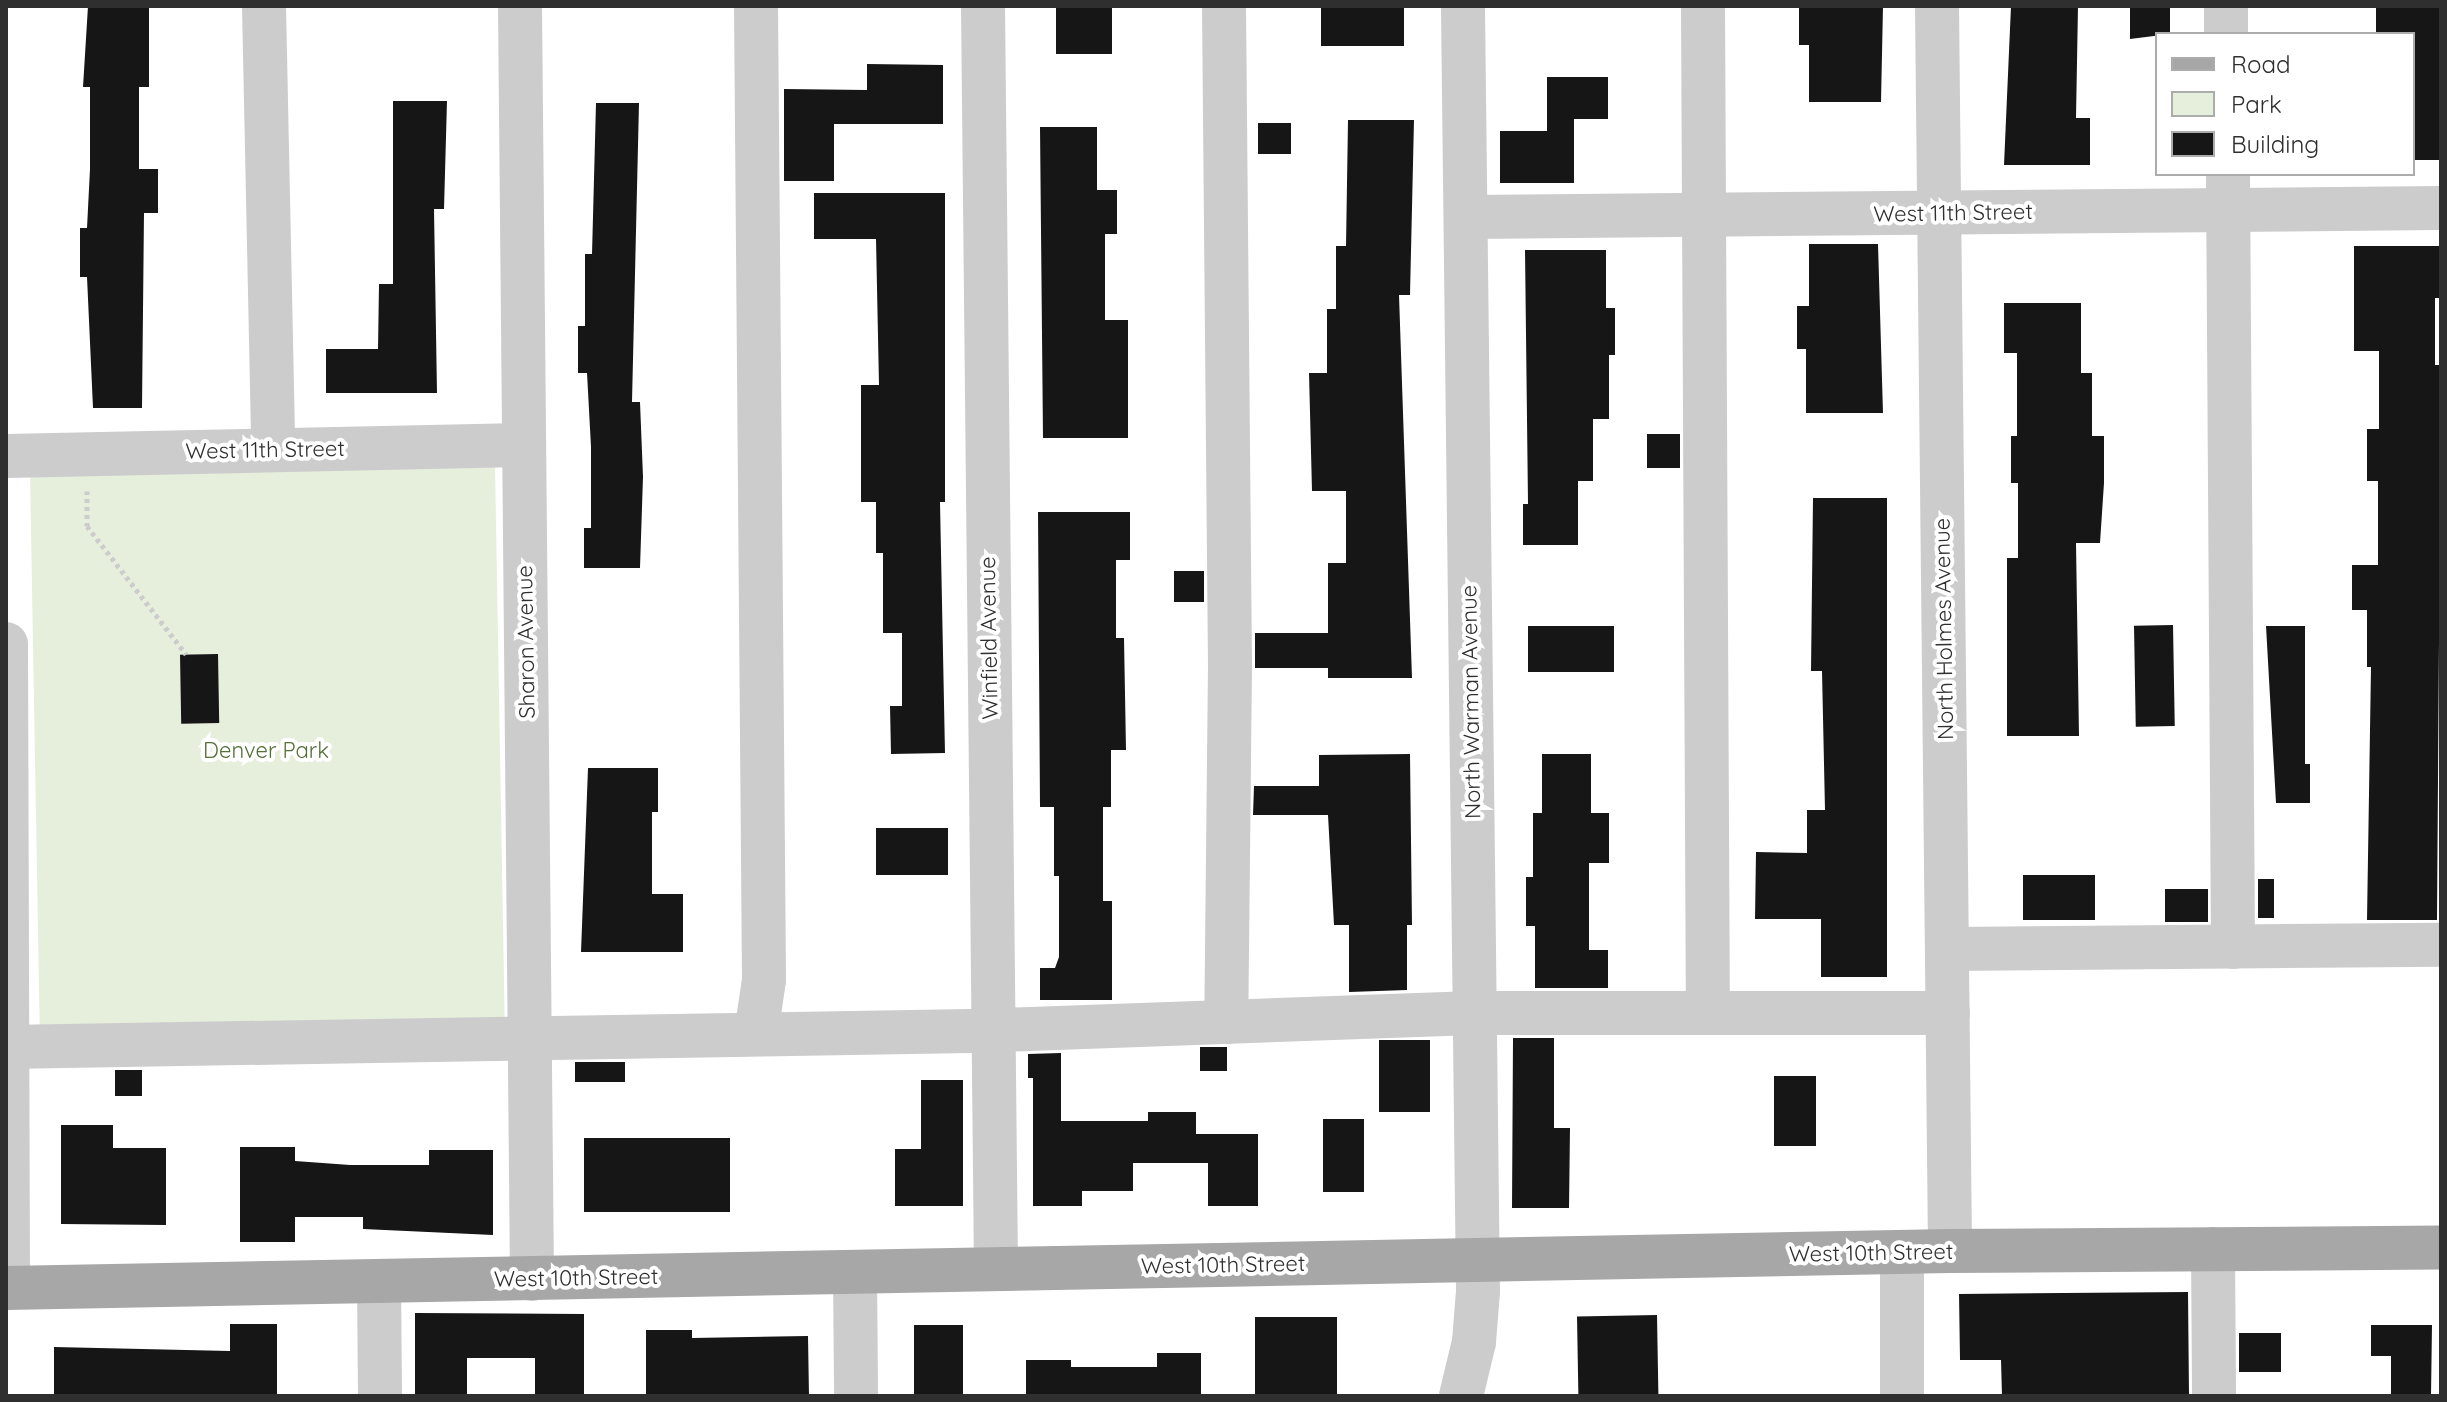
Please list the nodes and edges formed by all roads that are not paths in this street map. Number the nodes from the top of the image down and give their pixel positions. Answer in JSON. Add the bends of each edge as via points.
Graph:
{"nodes":[{"id":1,"x":264,"y":6,"type":"edge"},
{"id":2,"x":520,"y":6,"type":"edge"},
{"id":3,"x":756,"y":6,"type":"edge"},
{"id":4,"x":983,"y":6,"type":"edge"},
{"id":5,"x":1224,"y":6,"type":"edge"},
{"id":6,"x":1463,"y":6,"type":"edge"},
{"id":7,"x":1703,"y":6,"type":"edge"},
{"id":8,"x":1937,"y":6,"type":"edge"},
{"id":9,"x":2226,"y":6,"type":"edge"},
{"id":10,"x":2226,"y":32,"type":"edge"},
{"id":11,"x":2228,"y":192,"type":"edge"},
{"id":12,"x":2441,"y":208,"type":"edge"},
{"id":13,"x":1939,"y":213,"type":"junction"},
{"id":14,"x":1707,"y":216,"type":"junction"},
{"id":15,"x":1466,"y":217,"type":"junction"},
{"id":16,"x":524,"y":445,"type":"junction"},
{"id":17,"x":273,"y":450,"type":"junction"},
{"id":18,"x":6,"y":456,"type":"edge"},
{"id":19,"x":6,"y":644,"type":"edge"},
{"id":20,"x":2441,"y":945,"type":"edge"},
{"id":21,"x":2233,"y":947,"type":"junction"},
{"id":22,"x":1948,"y":949,"type":"junction"},
{"id":23,"x":1474,"y":1013,"type":"junction"},
{"id":24,"x":1708,"y":1013,"type":"junction"},
{"id":25,"x":1948,"y":1013,"type":"junction"},
{"id":26,"x":1226,"y":1022,"type":"junction"},
{"id":27,"x":993,"y":1030,"type":"junction"},
{"id":28,"x":756,"y":1034,"type":"junction"},
{"id":29,"x":530,"y":1037,"type":"junction"},
{"id":30,"x":8,"y":1047,"type":"edge"},
{"id":31,"x":2441,"y":1248,"type":"edge"},
{"id":32,"x":2213,"y":1249,"type":"junction"},
{"id":33,"x":1950,"y":1251,"type":"junction"},
{"id":34,"x":1902,"y":1253,"type":"junction"},
{"id":35,"x":1477,"y":1261,"type":"junction"},
{"id":36,"x":996,"y":1269,"type":"junction"},
{"id":37,"x":855,"y":1272,"type":"junction"},
{"id":38,"x":532,"y":1279,"type":"junction"},
{"id":39,"x":379,"y":1281,"type":"junction"},
{"id":40,"x":7,"y":1288,"type":"edge"},
{"id":41,"x":380,"y":1396,"type":"edge"},
{"id":42,"x":856,"y":1396,"type":"edge"},
{"id":43,"x":1461,"y":1396,"type":"edge"},
{"id":44,"x":1902,"y":1396,"type":"edge"},
{"id":45,"x":2214,"y":1396,"type":"edge"}],
"edges":[{"from":1,"to":17,"type":"street"},
{"from":2,"to":16,"type":"street","name":"Sharon Avenue"},
{"from":3,"to":28,"type":"street","via":[[764,980]]},
{"from":4,"to":27,"type":"street","name":"Winfield Avenue"},
{"from":5,"to":26,"type":"street","via":[[1230,650]]},
{"from":6,"to":15,"type":"street","name":"North Warman Avenue"},
{"from":7,"to":14,"type":"street"},
{"from":8,"to":13,"type":"street","name":"North Holmes Avenue"},
{"from":9,"to":10,"type":"street"},
{"from":11,"to":12,"type":"street","name":"West 11th Street"},
{"from":11,"to":13,"type":"street","name":"West 11th Street"},
{"from":11,"to":21,"type":"street"},
{"from":13,"to":14,"type":"street","name":"West 11th Street"},
{"from":13,"to":22,"type":"street","name":"North Holmes Avenue"},
{"from":14,"to":15,"type":"street","name":"West 11th Street"},
{"from":14,"to":24,"type":"street"},
{"from":15,"to":23,"type":"street","name":"North Warman Avenue"},
{"from":16,"to":17,"type":"street","name":"West 11th Street"},
{"from":16,"to":29,"type":"street","name":"Sharon Avenue"},
{"from":17,"to":18,"type":"street","name":"West 11th Street"},
{"from":19,"to":30,"type":"street"},
{"from":20,"to":21,"type":"street"},
{"from":21,"to":22,"type":"street"},
{"from":22,"to":25,"type":"street","name":"North Holmes Avenue"},
{"from":23,"to":24,"type":"street"},
{"from":23,"to":26,"type":"street"},
{"from":23,"to":35,"type":"street","name":"North Warman Avenue"},
{"from":24,"to":25,"type":"street"},
{"from":25,"to":33,"type":"street","name":"North Holmes Avenue"},
{"from":26,"to":27,"type":"street"},
{"from":27,"to":28,"type":"street"},
{"from":27,"to":36,"type":"street","name":"Winfield Avenue"},
{"from":28,"to":29,"type":"street"},
{"from":29,"to":30,"type":"street"},
{"from":29,"to":38,"type":"street","name":"Sharon Avenue"},
{"from":30,"to":40,"type":"street"},
{"from":31,"to":32,"type":"main road","name":"West 10th Street"},
{"from":32,"to":33,"type":"main road","name":"West 10th Street"},
{"from":32,"to":45,"type":"street"},
{"from":33,"to":34,"type":"main road","name":"West 10th Street"},
{"from":34,"to":35,"type":"main road","name":"West 10th Street"},
{"from":34,"to":44,"type":"street"},
{"from":35,"to":36,"type":"main road","name":"West 10th Street"},
{"from":35,"to":43,"type":"street","name":"North Warman Avenue","via":[[1474,1342]]},
{"from":36,"to":37,"type":"main road","name":"West 10th Street"},
{"from":37,"to":38,"type":"main road","name":"West 10th Street"},
{"from":37,"to":42,"type":"street"},
{"from":38,"to":39,"type":"main road","name":"West 10th Street"},
{"from":39,"to":40,"type":"main road","name":"West 10th Street"},
{"from":39,"to":41,"type":"street"}]}
